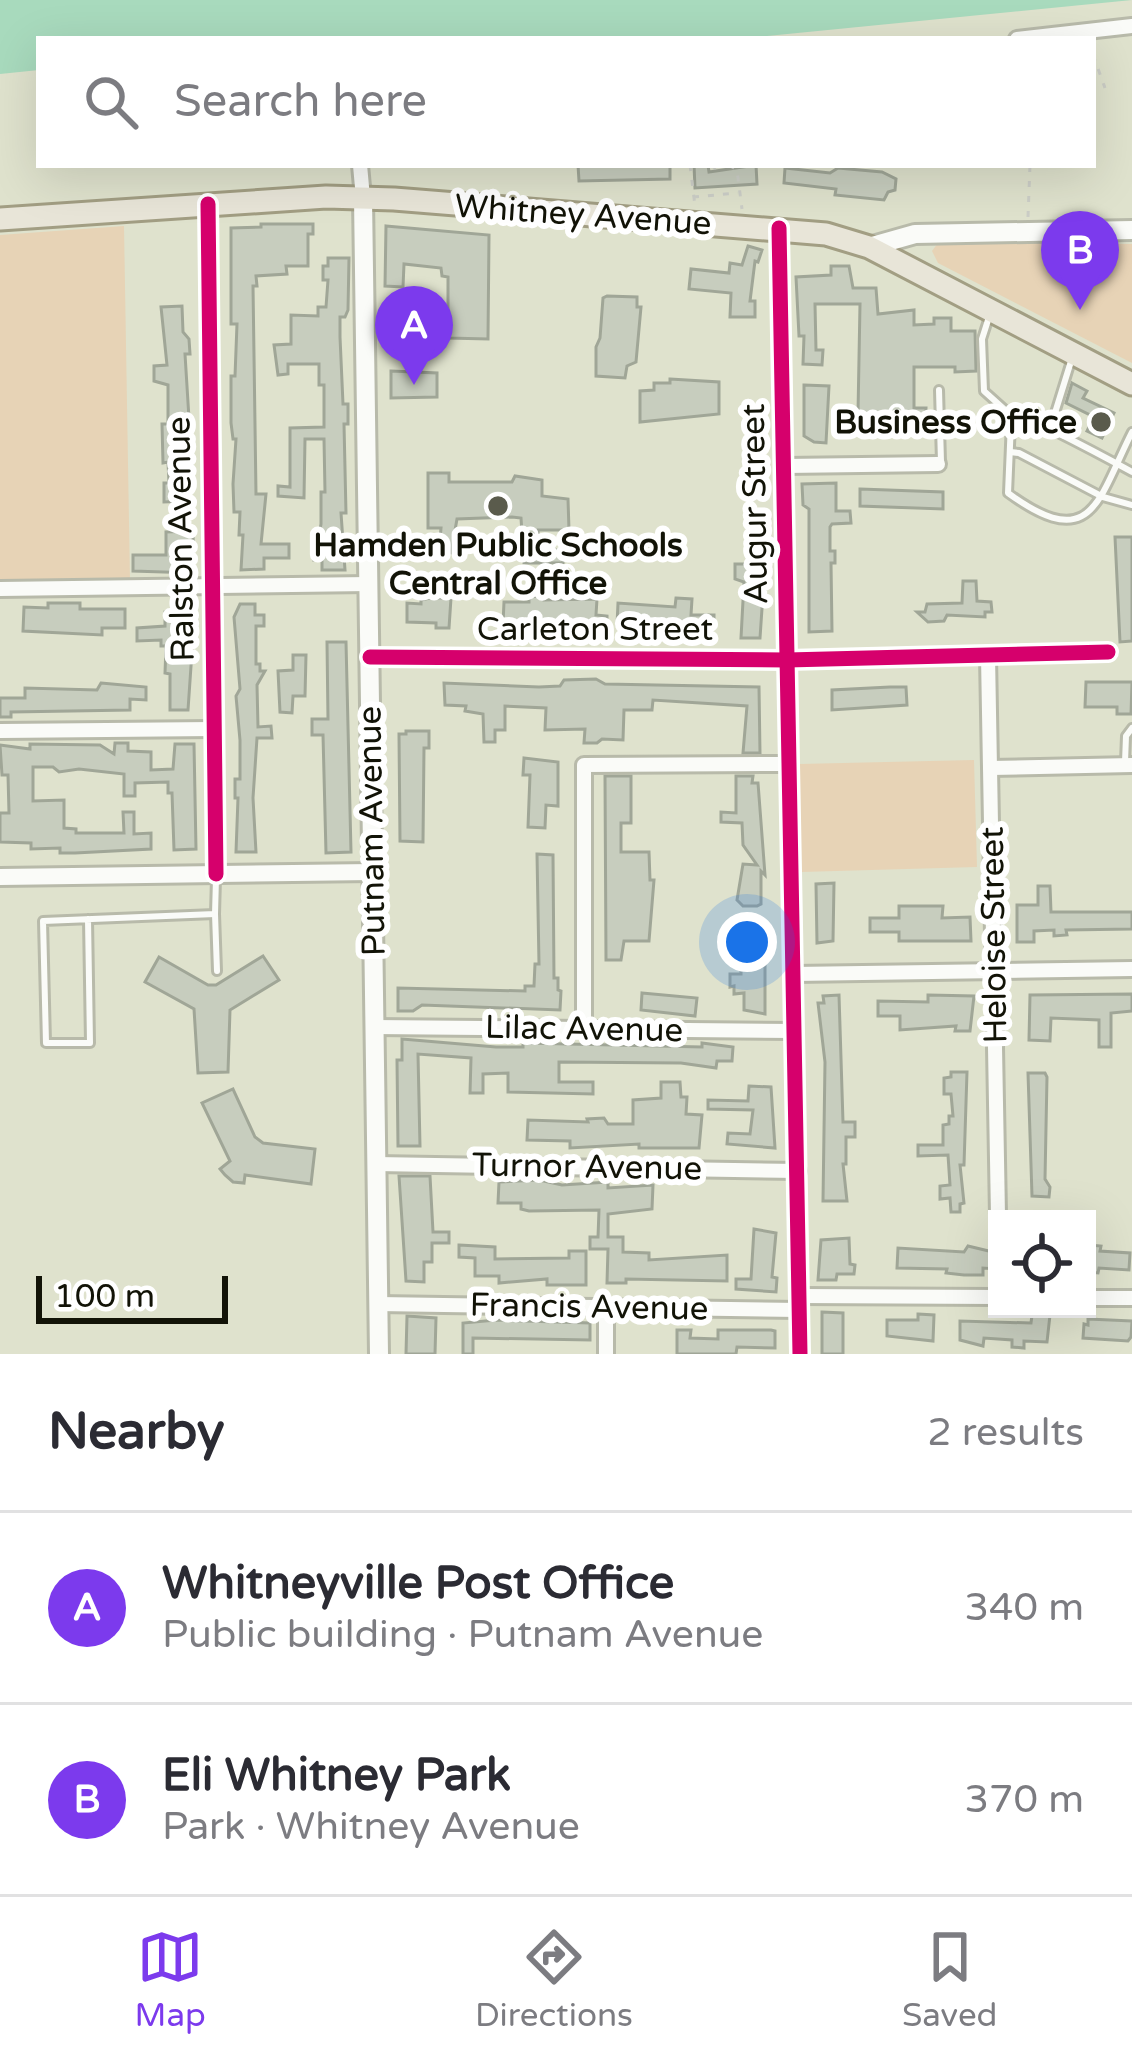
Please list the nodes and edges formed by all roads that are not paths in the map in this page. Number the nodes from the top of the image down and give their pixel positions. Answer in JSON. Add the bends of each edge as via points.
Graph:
{"nodes":[{"id":1,"x":1132,"y":26,"type":"edge"},
{"id":2,"x":1044,"y":36,"type":"edge"},
{"id":3,"x":360,"y":168,"type":"edge"},
{"id":4,"x":362,"y":198,"type":"junction"},
{"id":5,"x":208,"y":204,"type":"junction"},
{"id":6,"x":0,"y":219,"type":"edge"},
{"id":7,"x":779,"y":228,"type":"junction"},
{"id":8,"x":1132,"y":230,"type":"edge"},
{"id":9,"x":869,"y":247,"type":"junction"},
{"id":10,"x":993,"y":310,"type":"junction"},
{"id":11,"x":1074,"y":353,"type":"junction"},
{"id":12,"x":1132,"y":384,"type":"edge"},
{"id":13,"x":939,"y":390,"type":"dead end"},
{"id":14,"x":1010,"y":422,"type":"junction"},
{"id":15,"x":1051,"y":429,"type":"junction"},
{"id":16,"x":1132,"y":432,"type":"edge"},
{"id":17,"x":1008,"y":452,"type":"junction"},
{"id":18,"x":1116,"y":463,"type":"junction"},
{"id":19,"x":938,"y":464,"type":"joint"},
{"id":20,"x":785,"y":466,"type":"junction"},
{"id":21,"x":1132,"y":472,"type":"edge"},
{"id":22,"x":1103,"y":497,"type":"junction"},
{"id":23,"x":1132,"y":505,"type":"edge"},
{"id":24,"x":369,"y":584,"type":"junction"},
{"id":25,"x":211,"y":586,"type":"junction"},
{"id":26,"x":0,"y":589,"type":"edge"},
{"id":27,"x":1108,"y":652,"type":"dead end"},
{"id":28,"x":988,"y":656,"type":"junction"},
{"id":29,"x":370,"y":657,"type":"junction"},
{"id":30,"x":787,"y":660,"type":"junction"},
{"id":31,"x":1132,"y":728,"type":"edge"},
{"id":32,"x":213,"y":729,"type":"junction"},
{"id":33,"x":0,"y":731,"type":"edge"},
{"id":34,"x":787,"y":764,"type":"junction"},
{"id":35,"x":1128,"y":765,"type":"edge"},
{"id":36,"x":991,"y":768,"type":"junction"},
{"id":37,"x":372,"y":872,"type":"junction"},
{"id":38,"x":216,"y":874,"type":"junction"},
{"id":39,"x":0,"y":877,"type":"edge"},
{"id":40,"x":215,"y":914,"type":"junction"},
{"id":41,"x":88,"y":919,"type":"junction"},
{"id":42,"x":1132,"y":969,"type":"edge"},
{"id":43,"x":217,"y":971,"type":"dead end"},
{"id":44,"x":994,"y":971,"type":"junction"},
{"id":45,"x":794,"y":974,"type":"junction"},
{"id":46,"x":374,"y":1027,"type":"junction"},
{"id":47,"x":584,"y":1029,"type":"junction"},
{"id":48,"x":793,"y":1031,"type":"junction"},
{"id":49,"x":376,"y":1164,"type":"junction"},
{"id":50,"x":798,"y":1171,"type":"junction"},
{"id":51,"x":998,"y":1210,"type":"edge"},
{"id":52,"x":988,"y":1298,"type":"edge"},
{"id":53,"x":1096,"y":1298,"type":"edge"},
{"id":54,"x":1132,"y":1298,"type":"edge"},
{"id":55,"x":800,"y":1303,"type":"junction"},
{"id":56,"x":378,"y":1304,"type":"junction"},
{"id":57,"x":606,"y":1306,"type":"junction"},
{"id":58,"x":379,"y":1354,"type":"edge"},
{"id":59,"x":606,"y":1354,"type":"edge"},
{"id":60,"x":800,"y":1354,"type":"edge"}],
"edges":[{"from":1,"to":2,"type":"street"},
{"from":3,"to":4,"type":"street","name":"Putnam Avenue"},
{"from":4,"to":5,"type":"main road","name":"Whitney Avenue"},
{"from":4,"to":7,"type":"main road","name":"Whitney Avenue"},
{"from":4,"to":24,"type":"main road","name":"Putnam Avenue"},
{"from":5,"to":6,"type":"main road","name":"Whitney Avenue"},
{"from":5,"to":25,"type":"street","name":"Ralston Avenue"},
{"from":7,"to":9,"type":"main road","name":"Whitney Avenue"},
{"from":7,"to":20,"type":"street","name":"Augur Street"},
{"from":8,"to":9,"type":"main road","via":[[915,234]]},
{"from":9,"to":10,"type":"main road","name":"Whitney Avenue"},
{"from":10,"to":11,"type":"main road","name":"Whitney Avenue"},
{"from":10,"to":14,"type":"lane","via":[[982,339],[984,391]]},
{"from":11,"to":12,"type":"main road","name":"Whitney Avenue"},
{"from":11,"to":15,"type":"lane"},
{"from":13,"to":19,"type":"lane"},
{"from":14,"to":15,"type":"lane"},
{"from":14,"to":17,"type":"lane"},
{"from":15,"to":18,"type":"lane"},
{"from":16,"to":18,"type":"lane"},
{"from":17,"to":22,"type":"lane"},
{"from":17,"to":22,"type":"lane","via":[[1008,493],[1020,502],[1068,522]]},
{"from":18,"to":21,"type":"lane"},
{"from":18,"to":22,"type":"lane"},
{"from":19,"to":20,"type":"street"},
{"from":20,"to":30,"type":"street","name":"Augur Street"},
{"from":22,"to":23,"type":"lane"},
{"from":24,"to":25,"type":"street"},
{"from":24,"to":29,"type":"main road","name":"Putnam Avenue"},
{"from":25,"to":26,"type":"street"},
{"from":25,"to":32,"type":"street","name":"Ralston Avenue"},
{"from":27,"to":28,"type":"street","name":"Carleton Street"},
{"from":28,"to":30,"type":"street","name":"Carleton Street"},
{"from":28,"to":36,"type":"street","name":"Heloise Street"},
{"from":29,"to":30,"type":"street","name":"Carleton Street"},
{"from":29,"to":37,"type":"main road","name":"Putnam Avenue"},
{"from":30,"to":34,"type":"street","name":"Augur Street"},
{"from":31,"to":35,"type":"lane"},
{"from":32,"to":33,"type":"street"},
{"from":32,"to":38,"type":"street","name":"Ralston Avenue"},
{"from":34,"to":45,"type":"street","name":"Augur Street"},
{"from":34,"to":47,"type":"street","via":[[584,765]]},
{"from":35,"to":36,"type":"street"},
{"from":36,"to":44,"type":"street","name":"Heloise Street"},
{"from":37,"to":38,"type":"street"},
{"from":37,"to":46,"type":"main road","name":"Putnam Avenue"},
{"from":38,"to":39,"type":"street"},
{"from":38,"to":40,"type":"lane"},
{"from":40,"to":41,"type":"lane"},
{"from":40,"to":43,"type":"lane"},
{"from":41,"to":41,"type":"lane","via":[[43,921],[46,1043],[90,1043]]},
{"from":42,"to":44,"type":"street"},
{"from":44,"to":45,"type":"street"},
{"from":44,"to":51,"type":"street","name":"Heloise Street"},
{"from":45,"to":48,"type":"street","name":"Augur Street"},
{"from":46,"to":47,"type":"street","name":"Lilac Avenue"},
{"from":46,"to":49,"type":"main road","name":"Putnam Avenue"},
{"from":47,"to":48,"type":"street","name":"Lilac Avenue"},
{"from":48,"to":50,"type":"street","name":"Augur Street"},
{"from":49,"to":50,"type":"street","name":"Turnor Avenue"},
{"from":49,"to":56,"type":"main road","name":"Putnam Avenue"},
{"from":50,"to":55,"type":"street","name":"Augur Street"},
{"from":52,"to":55,"type":"street","name":"Francis Avenue"},
{"from":53,"to":54,"type":"street"},
{"from":55,"to":57,"type":"street","name":"Francis Avenue"},
{"from":55,"to":60,"type":"street","name":"Augur Street"},
{"from":56,"to":57,"type":"street","name":"Francis Avenue"},
{"from":56,"to":58,"type":"main road","name":"Putnam Avenue"},
{"from":57,"to":59,"type":"street"}]}
